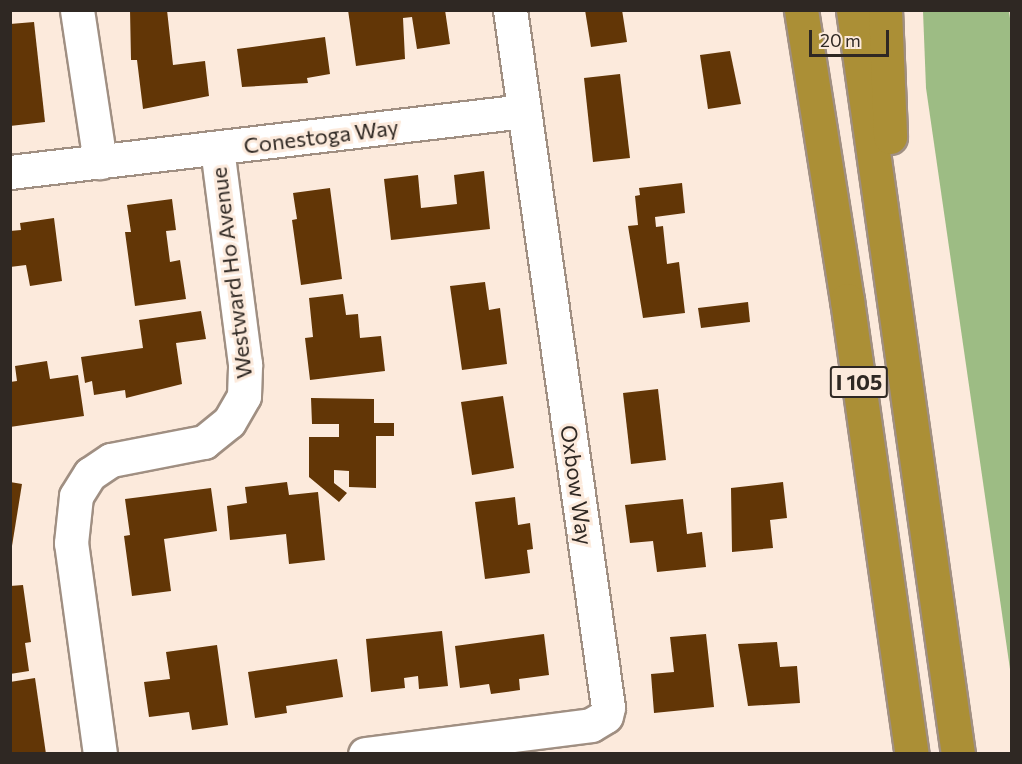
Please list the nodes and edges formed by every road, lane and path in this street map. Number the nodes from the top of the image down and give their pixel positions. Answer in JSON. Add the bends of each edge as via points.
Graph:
{"nodes":[{"id":1,"x":77,"y":10,"type":"edge"},
{"id":2,"x":510,"y":10,"type":"edge"},
{"id":3,"x":801,"y":10,"type":"edge"},
{"id":4,"x":853,"y":10,"type":"edge"},
{"id":5,"x":885,"y":10,"type":"edge"},
{"id":6,"x":524,"y":111,"type":"junction"},
{"id":7,"x":217,"y":148,"type":"junction"},
{"id":8,"x":100,"y":162,"type":"junction"},
{"id":9,"x":10,"y":172,"type":"edge"},
{"id":10,"x":896,"y":315,"type":"junction"},
{"id":11,"x":100,"y":753,"type":"edge"},
{"id":12,"x":365,"y":753,"type":"edge"},
{"id":13,"x":912,"y":753,"type":"edge"},
{"id":14,"x":958,"y":753,"type":"edge"}],
"edges":[{"from":1,"to":8,"type":"street"},
{"from":2,"to":6,"type":"street","name":"Oxbow Way"},
{"from":3,"to":13,"type":"highway","number":"I 105"},
{"from":4,"to":10,"type":"highway","number":"I 105"},
{"from":5,"to":10,"type":"highway"},
{"from":6,"to":7,"type":"street","name":"Conestoga Way"},
{"from":6,"to":12,"type":"street","name":"Oxbow Way","via":[[608,708],[606,716],[591,725]]},
{"from":7,"to":8,"type":"street","name":"Conestoga Way"},
{"from":7,"to":11,"type":"street","name":"Westward Ho Avenue","via":[[245,364],[244,396],[229,422],[204,442],[111,460],[90,474],[76,496],[71,543]]},
{"from":8,"to":9,"type":"street","name":"Conestoga Way"},
{"from":10,"to":14,"type":"highway","number":"I 105"}]}
